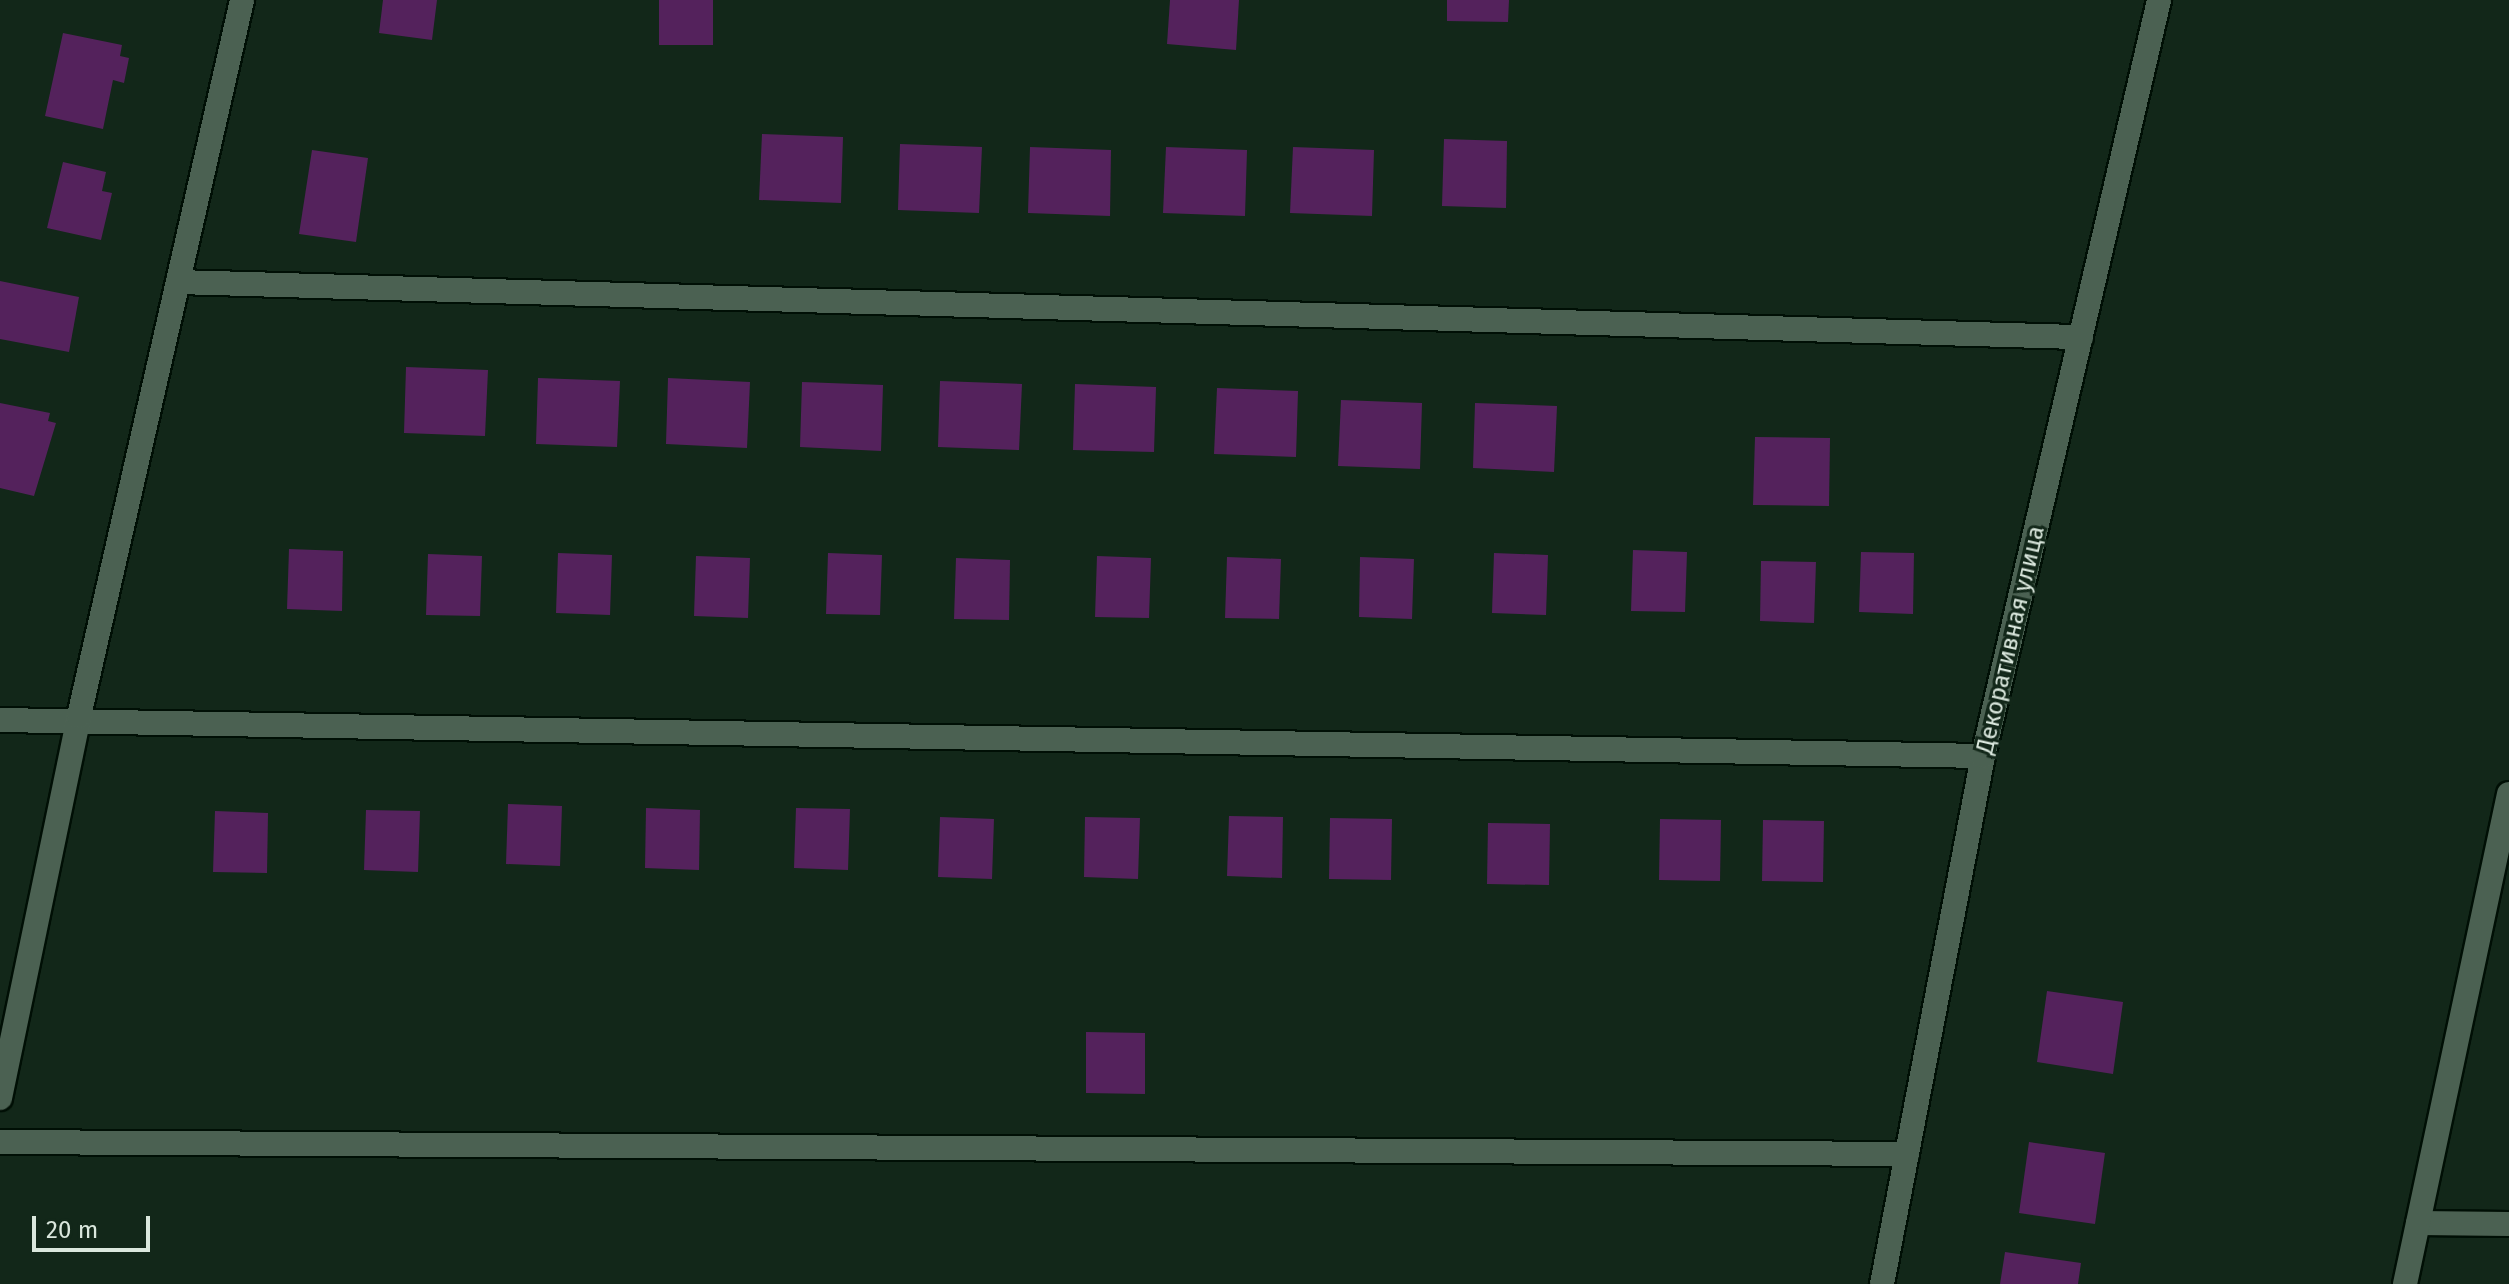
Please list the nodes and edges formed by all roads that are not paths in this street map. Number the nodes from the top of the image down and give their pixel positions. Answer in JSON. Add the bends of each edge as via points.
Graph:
{"nodes":[{"id":1,"x":242,"y":0,"type":"edge"},
{"id":2,"x":2159,"y":0,"type":"edge"},
{"id":3,"x":178,"y":282,"type":"junction"},
{"id":4,"x":2081,"y":337,"type":"junction"},
{"id":5,"x":0,"y":720,"type":"edge"},
{"id":6,"x":78,"y":721,"type":"junction"},
{"id":7,"x":1983,"y":756,"type":"junction"},
{"id":8,"x":2509,"y":794,"type":"edge"},
{"id":9,"x":0,"y":1098,"type":"edge"},
{"id":10,"x":0,"y":1142,"type":"edge"},
{"id":11,"x":1907,"y":1154,"type":"junction"},
{"id":12,"x":2418,"y":1223,"type":"junction"},
{"id":13,"x":2509,"y":1224,"type":"edge"},
{"id":14,"x":1882,"y":1284,"type":"edge"},
{"id":15,"x":2405,"y":1284,"type":"edge"}],
"edges":[{"from":1,"to":3,"type":"street"},
{"from":2,"to":4,"type":"street","name":"Декоративная улица"},
{"from":3,"to":4,"type":"street"},
{"from":3,"to":6,"type":"street"},
{"from":4,"to":7,"type":"street","name":"Декоративная улица"},
{"from":5,"to":6,"type":"street"},
{"from":6,"to":7,"type":"street"},
{"from":6,"to":9,"type":"street"},
{"from":7,"to":11,"type":"street","name":"Декоративная улица"},
{"from":8,"to":12,"type":"street"},
{"from":10,"to":11,"type":"street"},
{"from":11,"to":14,"type":"street","name":"Декоративная улица"},
{"from":12,"to":13,"type":"street"},
{"from":12,"to":15,"type":"street"}]}
